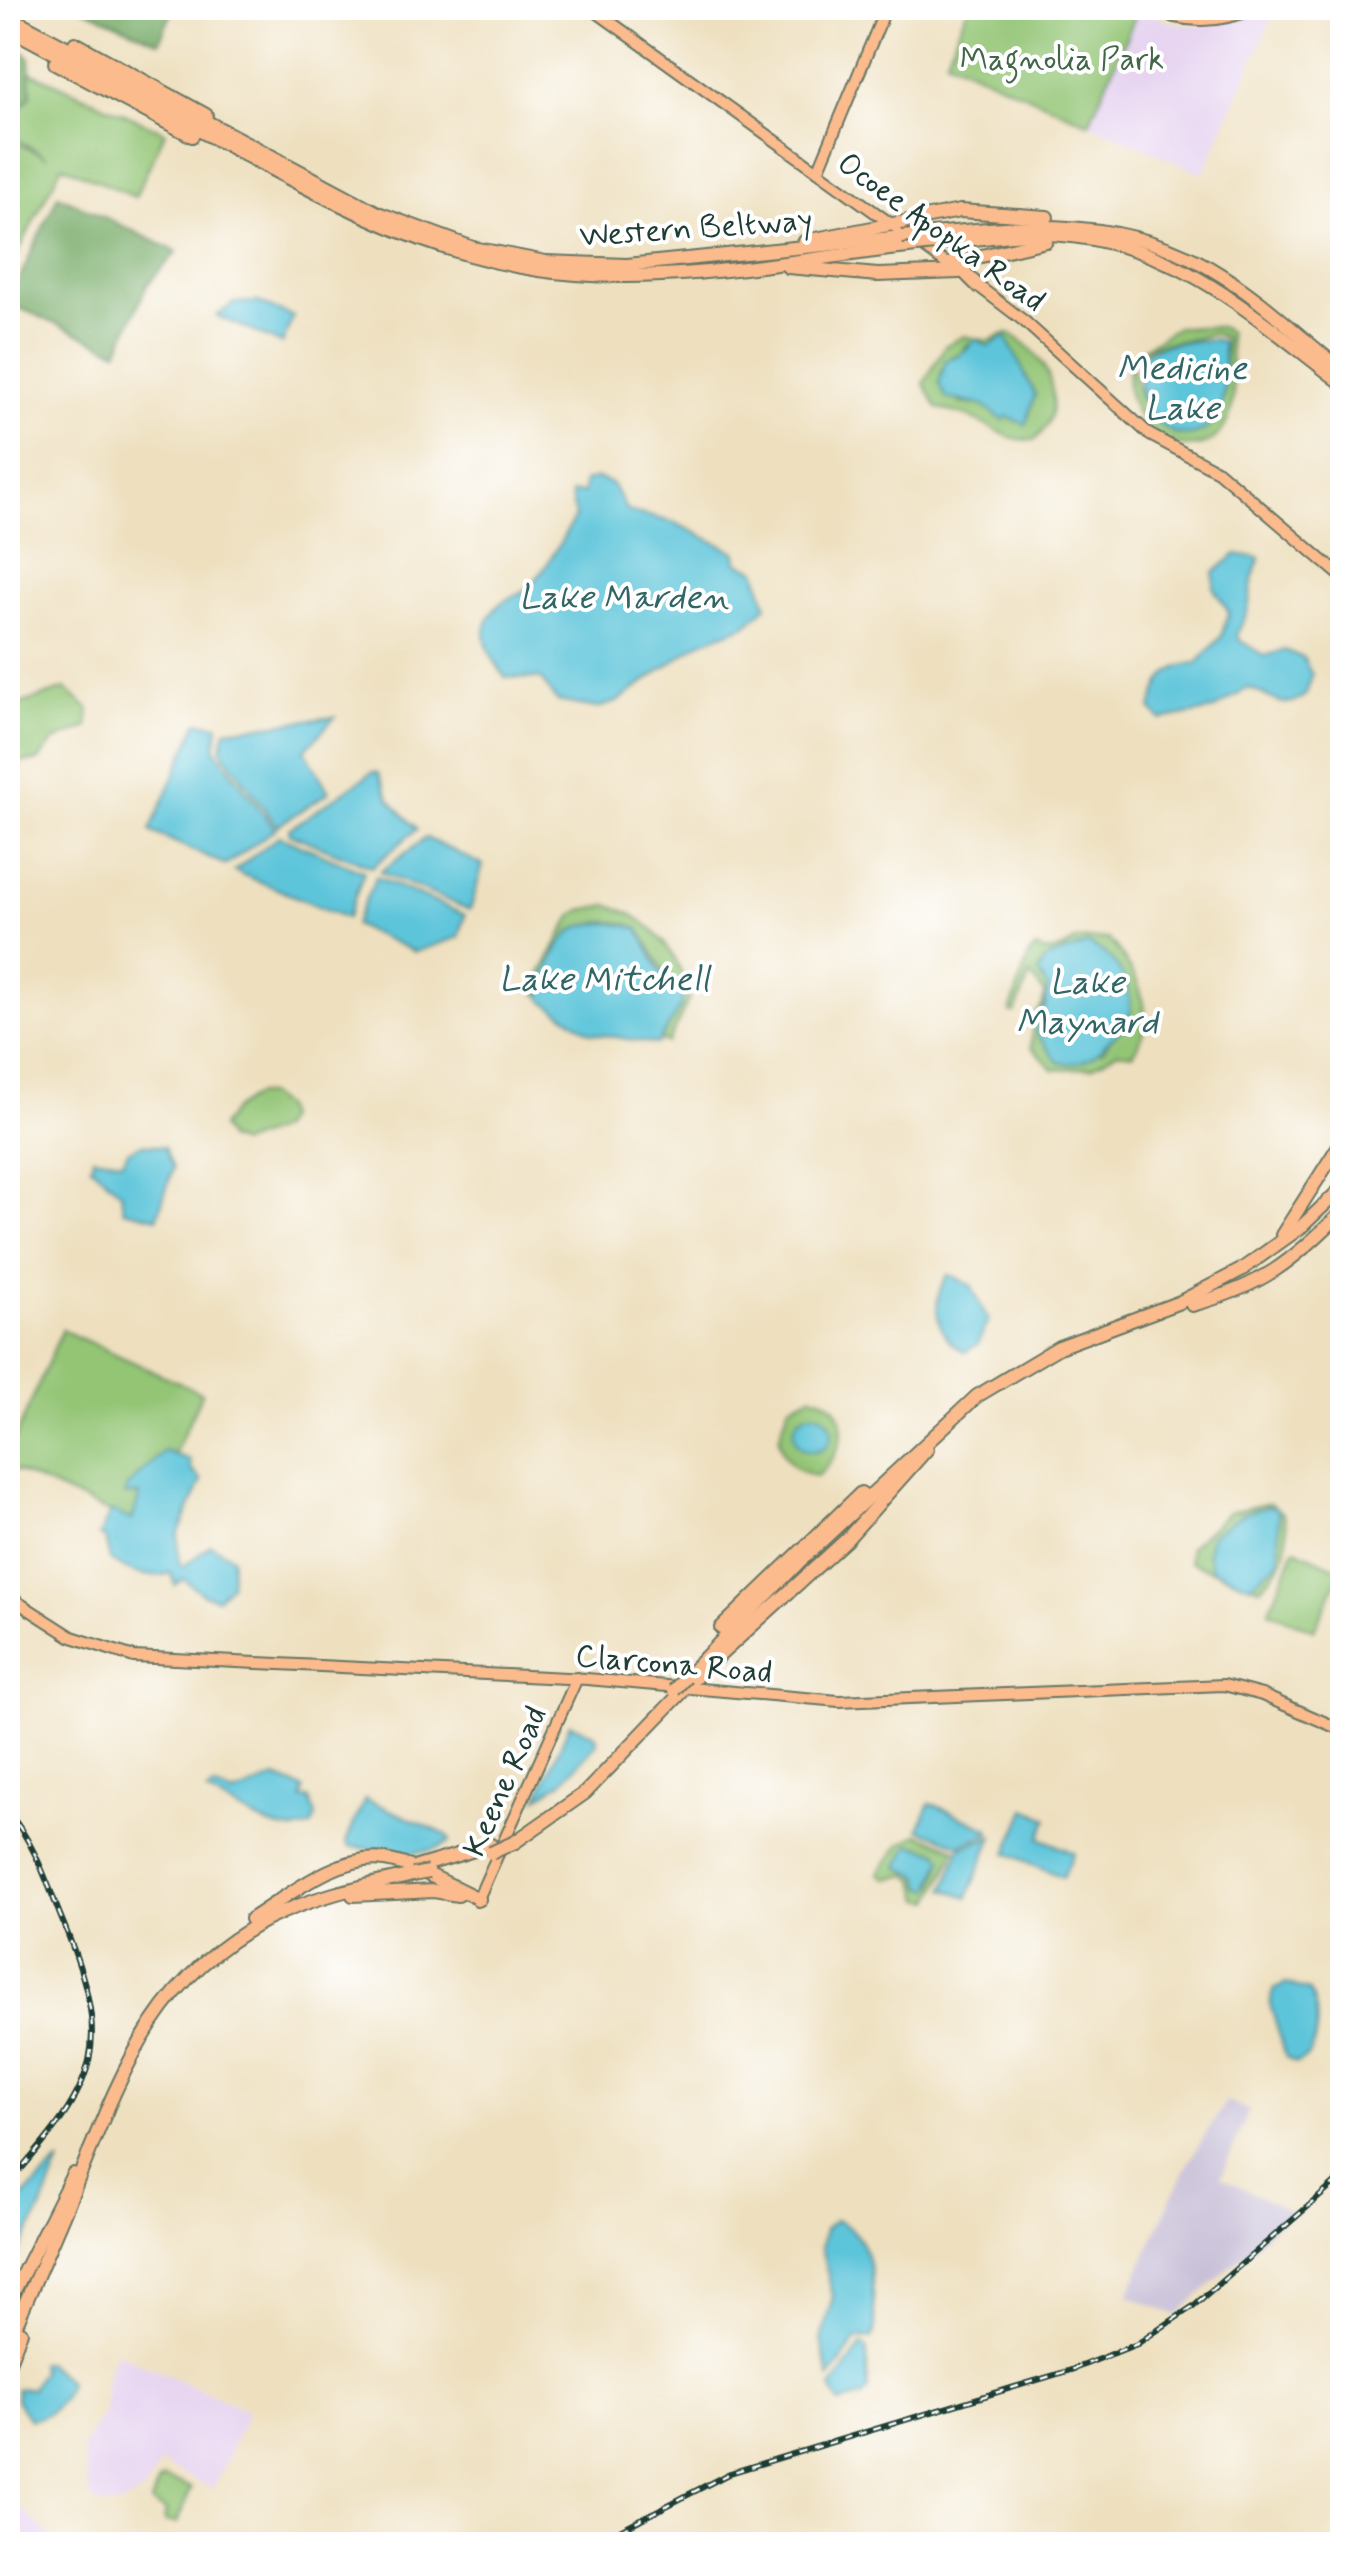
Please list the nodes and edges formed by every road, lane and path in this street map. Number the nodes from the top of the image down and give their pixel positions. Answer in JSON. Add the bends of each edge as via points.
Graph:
{"nodes":[{"id":1,"x":590,"y":8,"type":"edge"},
{"id":2,"x":886,"y":8,"type":"edge"},
{"id":3,"x":1148,"y":8,"type":"edge"},
{"id":4,"x":1257,"y":8,"type":"edge"},
{"id":5,"x":8,"y":15,"type":"edge"},
{"id":6,"x":8,"y":30,"type":"edge"},
{"id":7,"x":271,"y":163,"type":"junction"},
{"id":8,"x":818,"y":171,"type":"junction"},
{"id":9,"x":379,"y":220,"type":"junction"},
{"id":10,"x":898,"y":232,"type":"junction"},
{"id":11,"x":1088,"y":238,"type":"junction"},
{"id":12,"x":919,"y":241,"type":"junction"},
{"id":13,"x":1169,"y":248,"type":"junction"},
{"id":14,"x":730,"y":266,"type":"junction"},
{"id":15,"x":950,"y":266,"type":"junction"},
{"id":16,"x":978,"y":286,"type":"joint"},
{"id":17,"x":1342,"y":368,"type":"edge"},
{"id":18,"x":1342,"y":383,"type":"edge"},
{"id":19,"x":1342,"y":580,"type":"edge"},
{"id":20,"x":1342,"y":1141,"type":"edge"},
{"id":21,"x":1342,"y":1188,"type":"edge"},
{"id":22,"x":1342,"y":1198,"type":"edge"},
{"id":23,"x":1342,"y":1212,"type":"edge"},
{"id":24,"x":1245,"y":1268,"type":"junction"},
{"id":25,"x":1192,"y":1305,"type":"junction"},
{"id":26,"x":1153,"y":1317,"type":"junction"},
{"id":27,"x":8,"y":1596,"type":"edge"},
{"id":28,"x":577,"y":1678,"type":"junction"},
{"id":29,"x":1342,"y":1730,"type":"edge"},
{"id":30,"x":415,"y":1871,"type":"junction"},
{"id":31,"x":478,"y":1901,"type":"junction"},
{"id":32,"x":283,"y":1912,"type":"junction"},
{"id":33,"x":241,"y":1926,"type":"junction"},
{"id":34,"x":212,"y":1951,"type":"junction"},
{"id":35,"x":16,"y":2317,"type":"edge"},
{"id":36,"x":8,"y":2342,"type":"edge"},
{"id":37,"x":8,"y":2364,"type":"edge"}],
"edges":[{"from":1,"to":8,"type":"main road","name":"Ocoee Apopka Road"},
{"from":2,"to":8,"type":"main road"},
{"from":3,"to":4,"type":"main road","via":[[1204,22]]},
{"from":5,"to":7,"type":"highway","name":"Western Beltway"},
{"from":6,"to":7,"type":"highway","name":"Western Beltway"},
{"from":7,"to":9,"type":"highway","name":"Western Beltway"},
{"from":8,"to":10,"type":"main road","name":"Ocoee Apopka Road"},
{"from":9,"to":10,"type":"highway","name":"Western Beltway","via":[[546,262],[627,265]]},
{"from":9,"to":14,"type":"highway","name":"Western Beltway","via":[[460,254],[534,270],[606,276]]},
{"from":10,"to":12,"type":"highway","name":"Western Beltway","bridge":true},
{"from":10,"to":13,"type":"highway","via":[[942,213],[1016,214],[1107,224]]},
{"from":10,"to":15,"type":"main road","name":"Ocoee Apopka Road"},
{"from":11,"to":12,"type":"highway","name":"Western Beltway","bridge":true},
{"from":11,"to":15,"type":"highway","via":[[1033,243]]},
{"from":11,"to":18,"type":"highway","name":"Western Beltway","via":[[1142,251],[1203,278]]},
{"from":12,"to":13,"type":"highway","name":"Western Beltway","via":[[1060,225]]},
{"from":12,"to":14,"type":"highway","name":"Western Beltway"},
{"from":13,"to":17,"type":"highway","name":"Western Beltway","via":[[1220,274]]},
{"from":14,"to":15,"type":"highway","via":[[878,276]]},
{"from":15,"to":16,"type":"highway"},
{"from":16,"to":19,"type":"main road","name":"Ocoee Apopka Road","via":[[1150,435],[1205,463]]},
{"from":20,"to":24,"type":"highway","via":[[1291,1223]]},
{"from":21,"to":24,"type":"highway"},
{"from":22,"to":25,"type":"highway","via":[[1273,1258]]},
{"from":23,"to":25,"type":"highway","via":[[1271,1276]]},
{"from":24,"to":26,"type":"highway"},
{"from":25,"to":26,"type":"highway"},
{"from":26,"to":30,"type":"highway","bridge":true,"via":[[1058,1347],[975,1402],[685,1683],[585,1793],[515,1838]]},
{"from":27,"to":28,"type":"main road","name":"Clarcona Road","via":[[72,1637],[134,1657]]},
{"from":28,"to":29,"type":"main road","name":"Clarcona Road","via":[[839,1701],[1224,1685],[1262,1694]]},
{"from":28,"to":31,"type":"main road","name":"Keene Road"},
{"from":30,"to":32,"type":"highway"},
{"from":30,"to":33,"type":"highway","via":[[308,1894]]},
{"from":31,"to":32,"type":"highway","via":[[444,1892],[360,1894]]},
{"from":31,"to":33,"type":"highway","via":[[394,1862],[369,1860],[338,1868]]},
{"from":32,"to":34,"type":"highway"},
{"from":33,"to":34,"type":"highway"},
{"from":34,"to":35,"type":"highway","via":[[133,2050]]},
{"from":34,"to":35,"type":"highway","via":[[155,2003],[126,2048]]},
{"from":35,"to":36,"type":"highway"},
{"from":35,"to":37,"type":"highway"}]}
